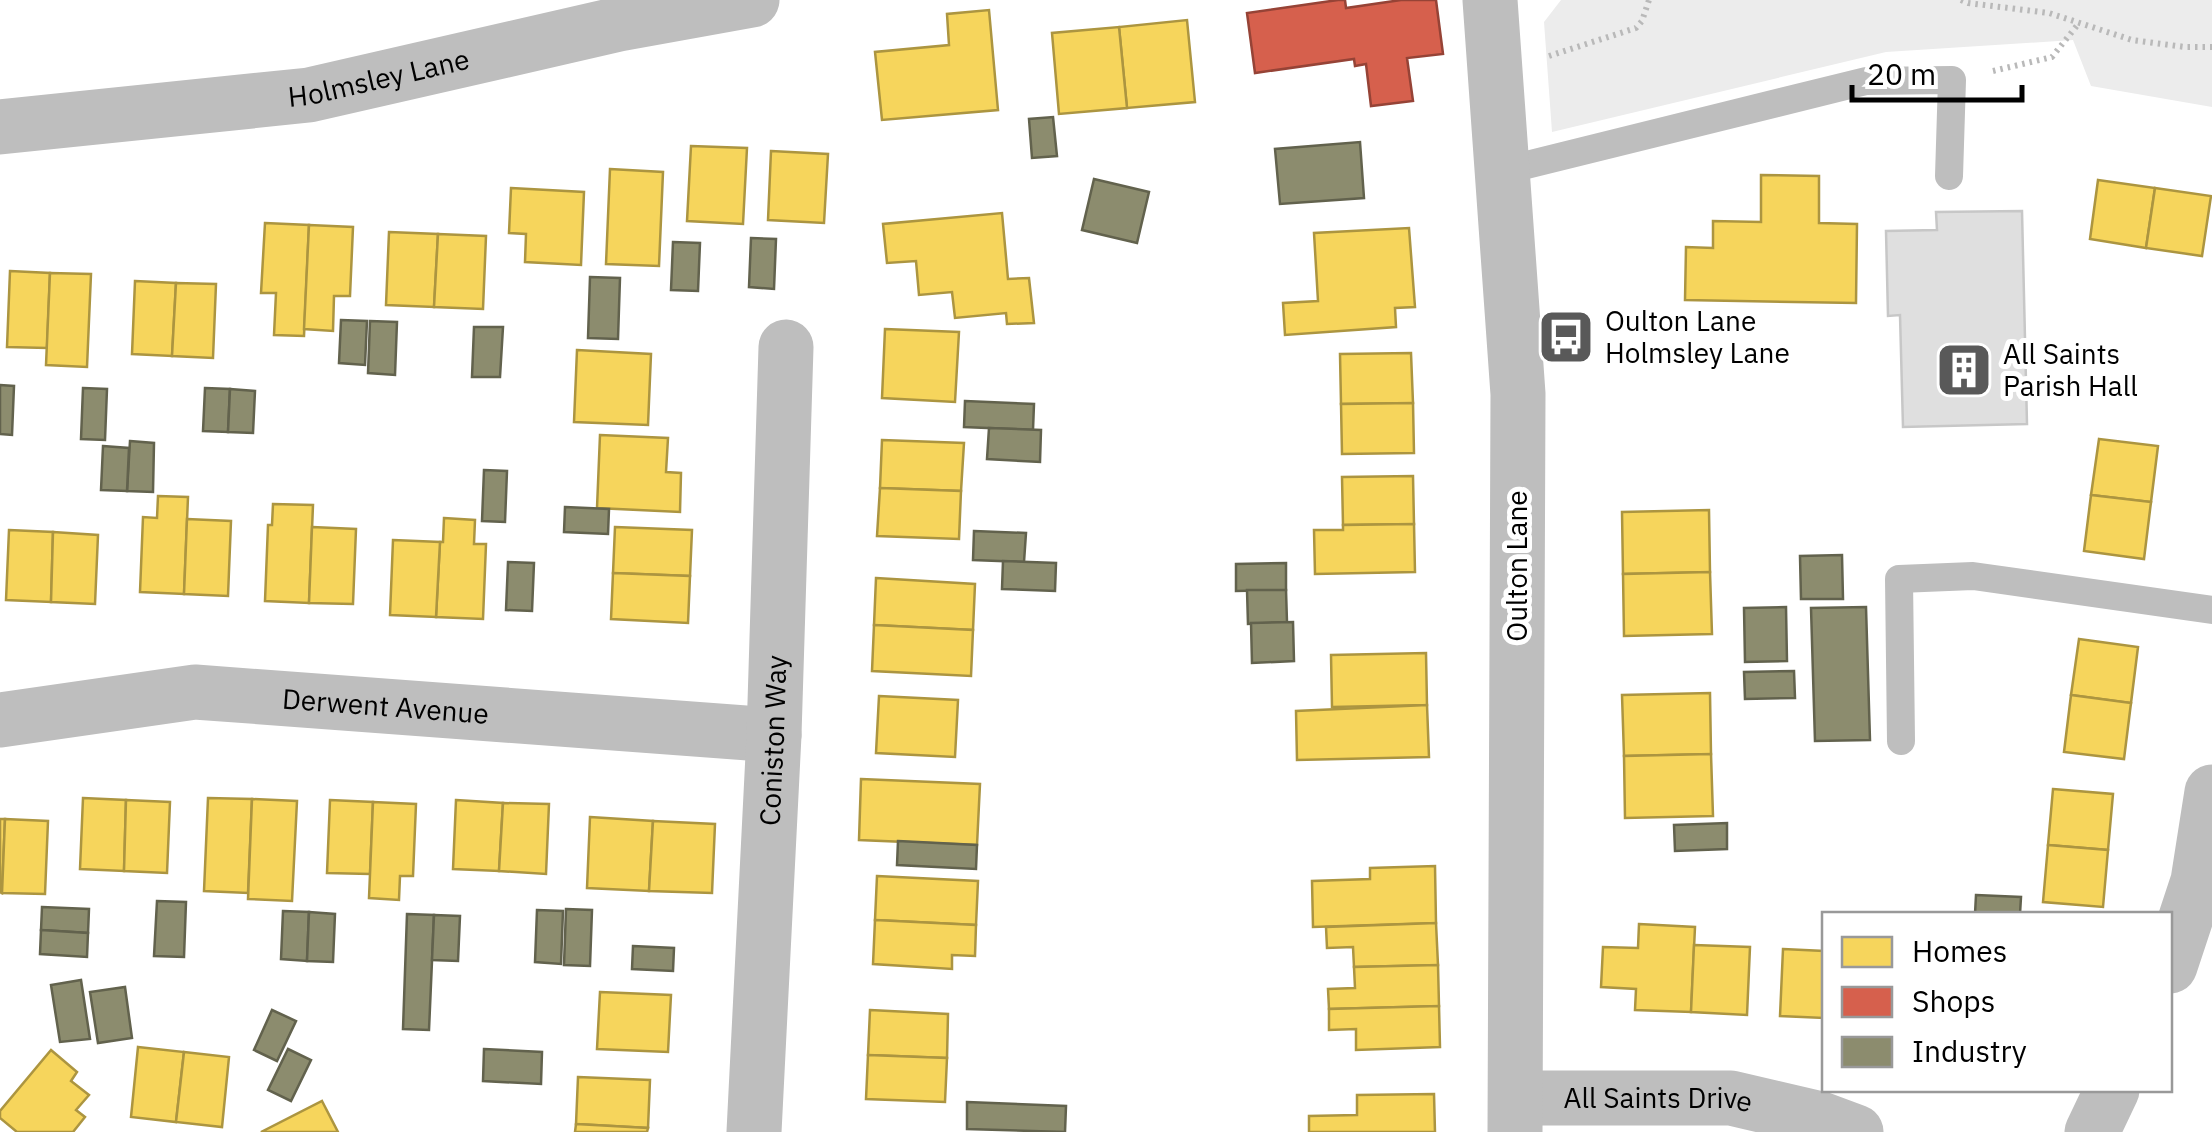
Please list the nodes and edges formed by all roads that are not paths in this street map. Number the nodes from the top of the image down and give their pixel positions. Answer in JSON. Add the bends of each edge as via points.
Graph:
{"nodes":[{"id":1,"x":752,"y":0,"type":"edge"},
{"id":2,"x":1490,"y":0,"type":"edge"},
{"id":3,"x":0,"y":126,"type":"edge"},
{"id":4,"x":1502,"y":171,"type":"junction"},
{"id":5,"x":1949,"y":176,"type":"dead end"},
{"id":6,"x":786,"y":347,"type":"dead end"},
{"id":7,"x":2212,"y":610,"type":"edge"},
{"id":8,"x":0,"y":720,"type":"edge"},
{"id":9,"x":774,"y":735,"type":"junction"},
{"id":10,"x":1901,"y":741,"type":"dead end"},
{"id":11,"x":2212,"y":792,"type":"edge"},
{"id":12,"x":2172,"y":960,"type":"edge"},
{"id":13,"x":2111,"y":1092,"type":"edge"},
{"id":14,"x":1515,"y":1115,"type":"edge"},
{"id":15,"x":754,"y":1132,"type":"edge"},
{"id":16,"x":1856,"y":1132,"type":"edge"},
{"id":17,"x":2092,"y":1132,"type":"edge"}],
"edges":[{"from":1,"to":3,"type":"street","name":"Holmsley Lane","via":[[309,94]]},
{"from":2,"to":4,"type":"street","name":"Oulton Lane"},
{"from":4,"to":5,"type":"lane","via":[[1866,81],[1952,80]]},
{"from":4,"to":14,"type":"street","name":"Oulton Lane","via":[[1518,394]]},
{"from":6,"to":9,"type":"street","name":"Coniston Way"},
{"from":7,"to":10,"type":"lane","via":[[1973,576],[1899,579]]},
{"from":8,"to":9,"type":"street","name":"Derwent Avenue","via":[[195,692]]},
{"from":9,"to":15,"type":"street","name":"Coniston Way"},
{"from":11,"to":12,"type":"street","via":[[2198,881]]},
{"from":13,"to":17,"type":"street"},
{"from":14,"to":16,"type":"street","name":"All Saints Drive","via":[[1731,1098]]}]}
